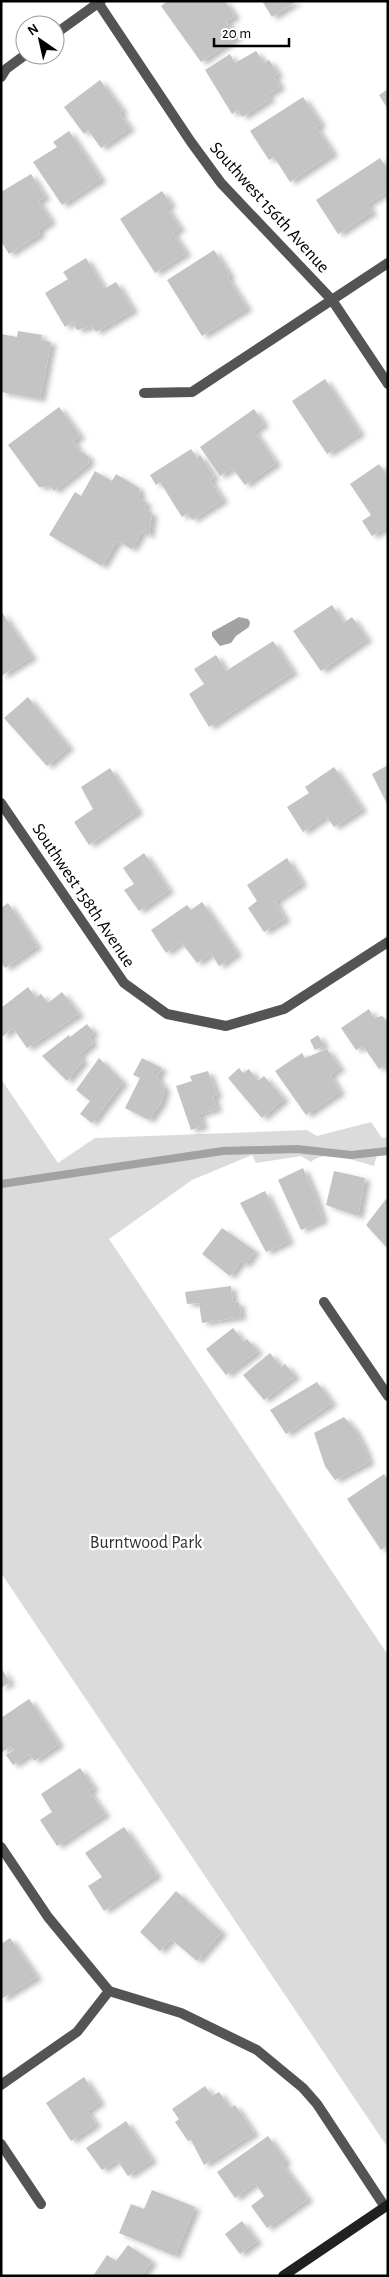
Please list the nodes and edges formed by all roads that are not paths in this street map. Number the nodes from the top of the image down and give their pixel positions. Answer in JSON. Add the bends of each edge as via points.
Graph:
{"nodes":[{"id":1,"x":99,"y":2,"type":"edge"},
{"id":2,"x":65,"y":27,"type":"edge"},
{"id":3,"x":15,"y":62,"type":"edge"},
{"id":4,"x":1,"y":77,"type":"edge"},
{"id":5,"x":388,"y":263,"type":"edge"},
{"id":6,"x":332,"y":300,"type":"junction"},
{"id":7,"x":388,"y":384,"type":"edge"},
{"id":8,"x":144,"y":393,"type":"dead end"},
{"id":9,"x":1,"y":803,"type":"edge"},
{"id":10,"x":388,"y":942,"type":"edge"},
{"id":11,"x":324,"y":1302,"type":"dead end"},
{"id":12,"x":388,"y":1396,"type":"edge"},
{"id":13,"x":1,"y":1847,"type":"edge"},
{"id":14,"x":109,"y":1991,"type":"junction"},
{"id":15,"x":1,"y":2084,"type":"edge"},
{"id":16,"x":1,"y":2144,"type":"edge"},
{"id":17,"x":41,"y":2204,"type":"dead end"},
{"id":18,"x":386,"y":2206,"type":"edge"},
{"id":19,"x":283,"y":2276,"type":"edge"}],
"edges":[{"from":1,"to":2,"type":"street"},
{"from":1,"to":6,"type":"street","name":"Southwest 156th Avenue","via":[[191,142],[222,183]]},
{"from":3,"to":4,"type":"street"},
{"from":5,"to":6,"type":"street"},
{"from":6,"to":7,"type":"street","name":"Southwest 156th Avenue"},
{"from":6,"to":8,"type":"street","via":[[192,392]]},
{"from":9,"to":10,"type":"street","name":"Southwest 158th Avenue","via":[[124,983],[167,1014],[226,1026],[284,1010]]},
{"from":11,"to":12,"type":"street"},
{"from":13,"to":14,"type":"street","via":[[48,1917]]},
{"from":14,"to":15,"type":"street","via":[[77,2032]]},
{"from":14,"to":18,"type":"street","via":[[180,2013],[257,2050],[303,2088],[317,2104]]},
{"from":16,"to":17,"type":"street"},
{"from":18,"to":19,"type":"main road"}]}
